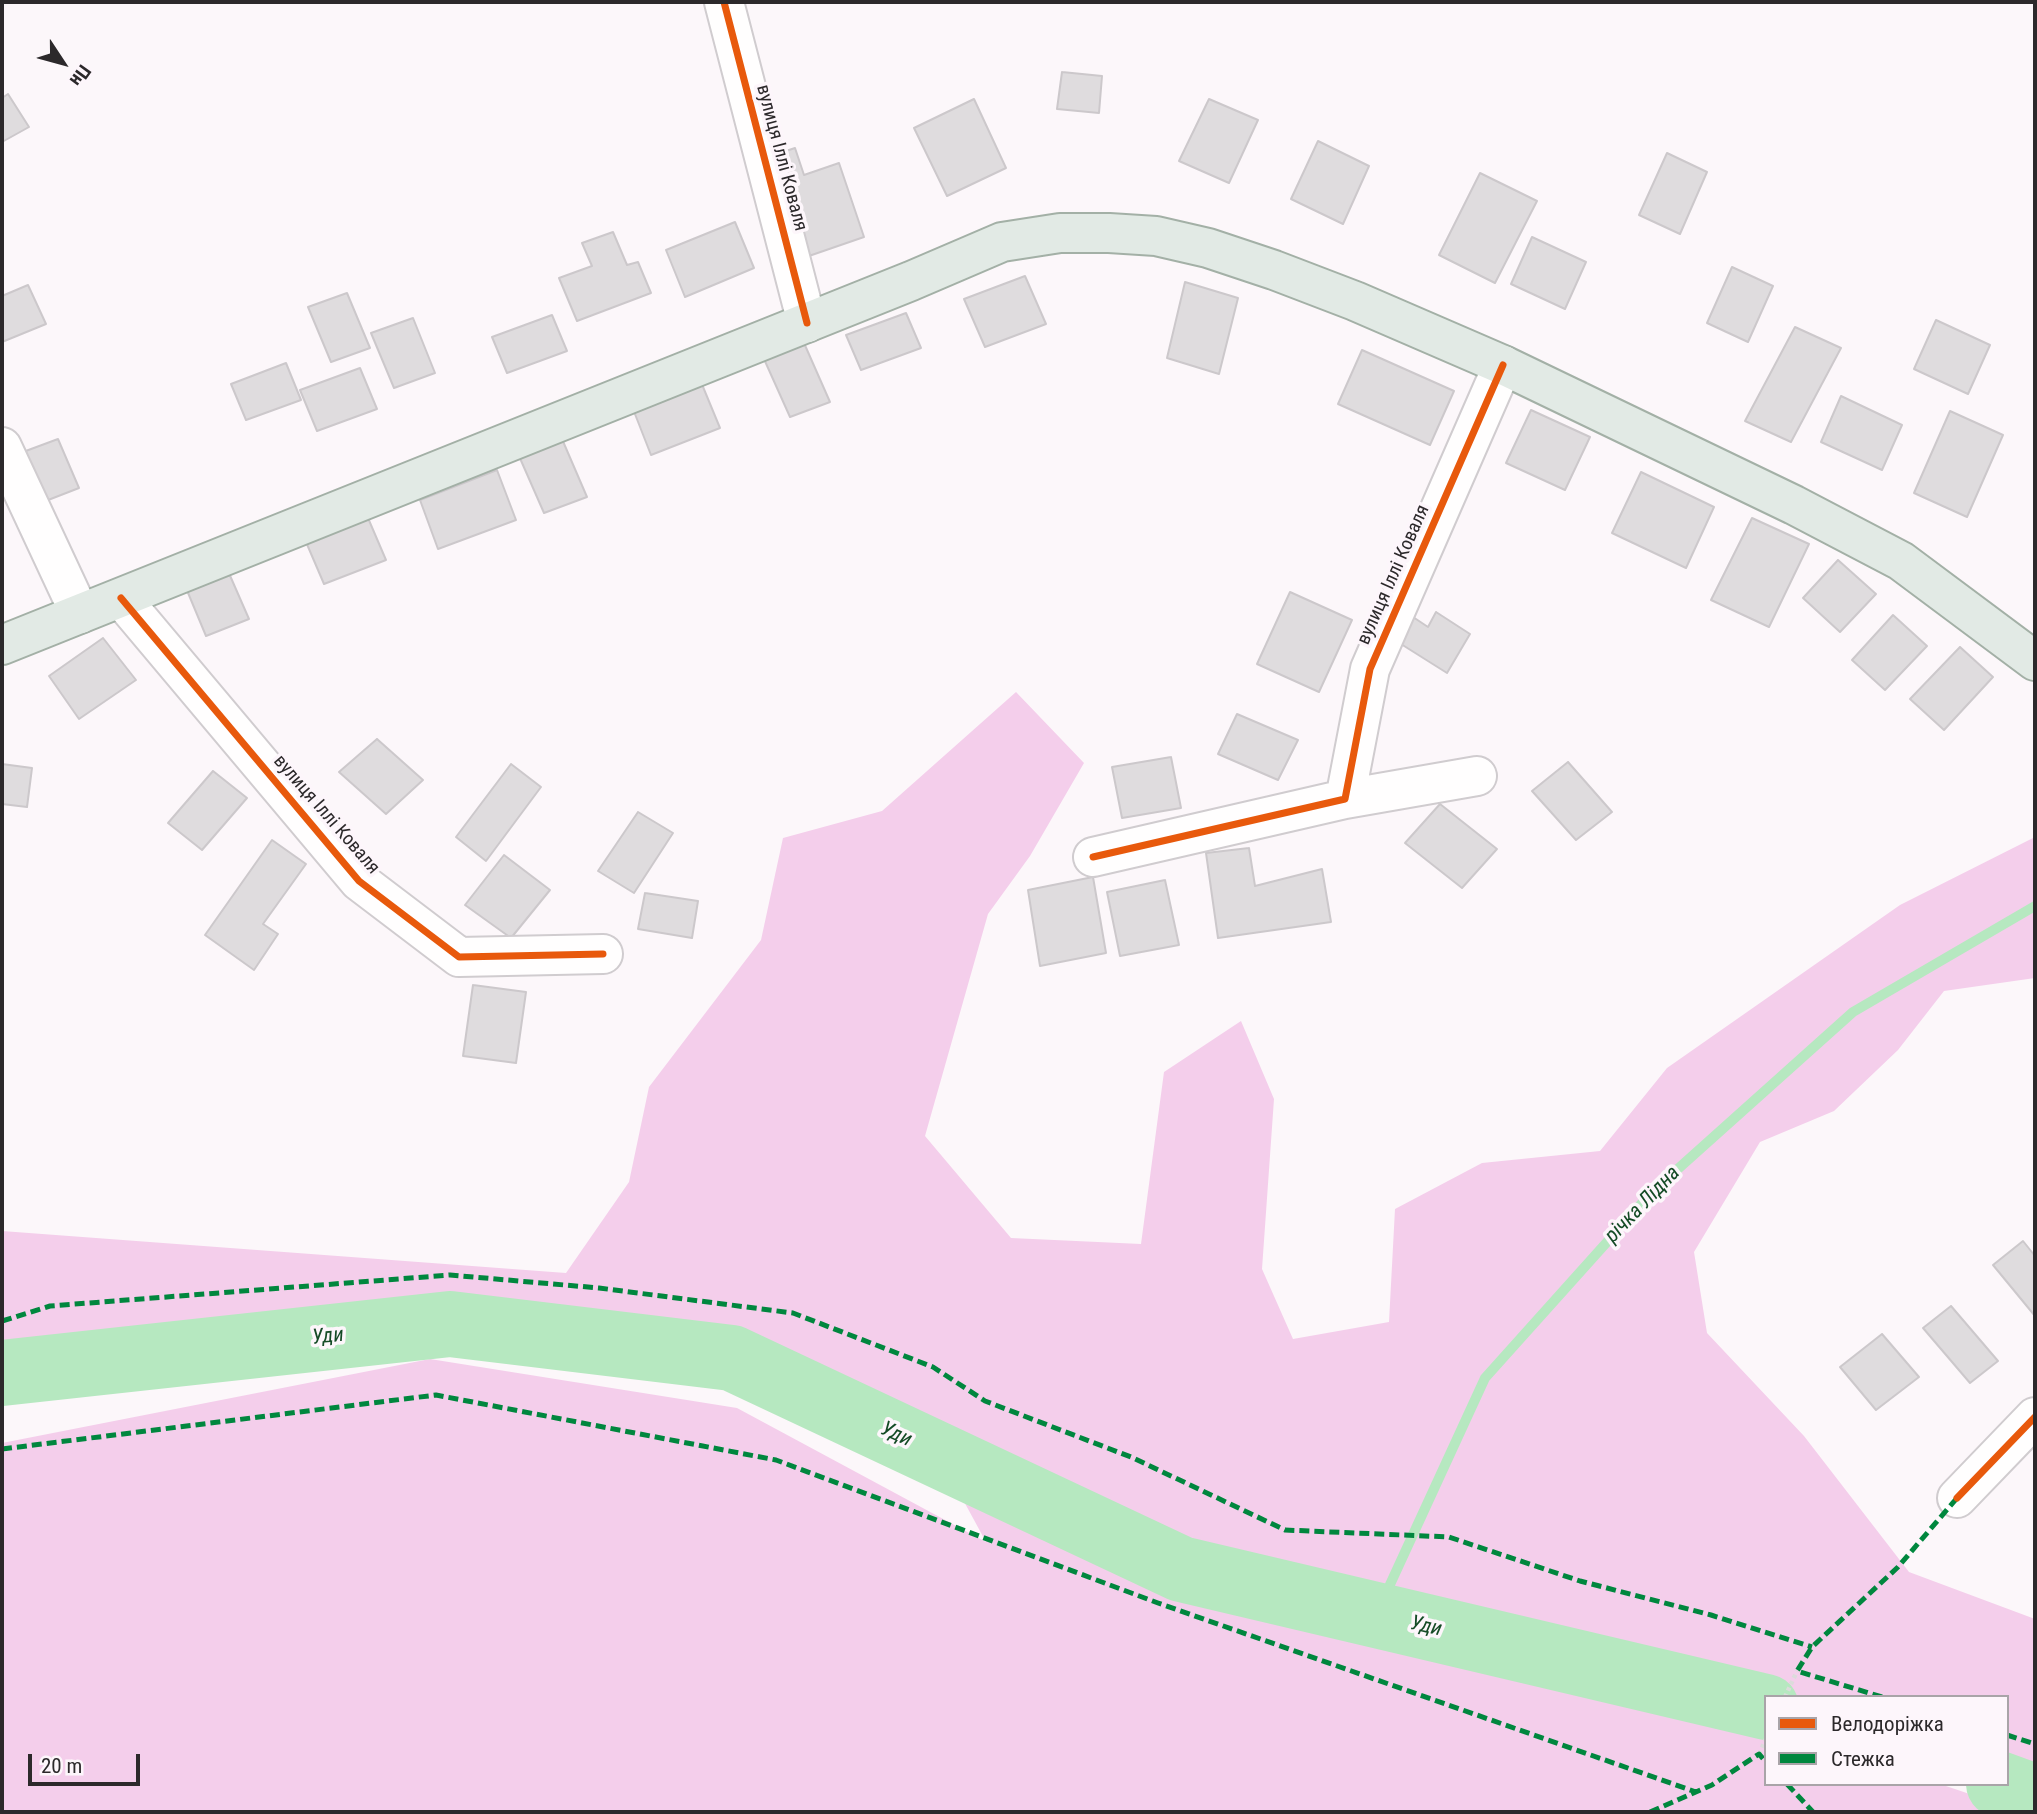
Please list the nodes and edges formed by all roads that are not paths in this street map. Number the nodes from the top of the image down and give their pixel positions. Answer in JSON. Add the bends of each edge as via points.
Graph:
{"nodes":[{"id":1,"x":724,"y":2,"type":"edge"},
{"id":2,"x":807,"y":323,"type":"junction"},
{"id":3,"x":1503,"y":365,"type":"junction"},
{"id":4,"x":2,"y":447,"type":"edge"},
{"id":5,"x":121,"y":598,"type":"junction"},
{"id":6,"x":80,"y":614,"type":"junction"},
{"id":7,"x":2,"y":645,"type":"edge"},
{"id":8,"x":2035,"y":662,"type":"edge"},
{"id":9,"x":1477,"y":776,"type":"dead end"},
{"id":10,"x":1345,"y":799,"type":"junction"},
{"id":11,"x":1093,"y":857,"type":"dead end"},
{"id":12,"x":603,"y":954,"type":"dead end"},
{"id":13,"x":2035,"y":1417,"type":"edge"},
{"id":14,"x":1956,"y":1498,"type":"dead end"}],
"edges":[{"from":1,"to":2,"type":"street","name":"вулиця Іллі Коваля"},
{"from":2,"to":3,"type":"main road","via":[[1002,242],[1060,233],[1121,233],[1208,248],[1275,270]]},
{"from":2,"to":5,"type":"main road"},
{"from":3,"to":8,"type":"main road","via":[[1901,561]]},
{"from":3,"to":10,"type":"street","name":"вулиця Іллі Коваля","via":[[1370,669]]},
{"from":4,"to":6,"type":"street"},
{"from":5,"to":6,"type":"main road"},
{"from":5,"to":12,"type":"street","name":"вулиця Іллі Коваля","via":[[359,881],[458,957]]},
{"from":6,"to":7,"type":"main road"},
{"from":9,"to":10,"type":"street"},
{"from":10,"to":11,"type":"street"},
{"from":13,"to":14,"type":"street"}]}
